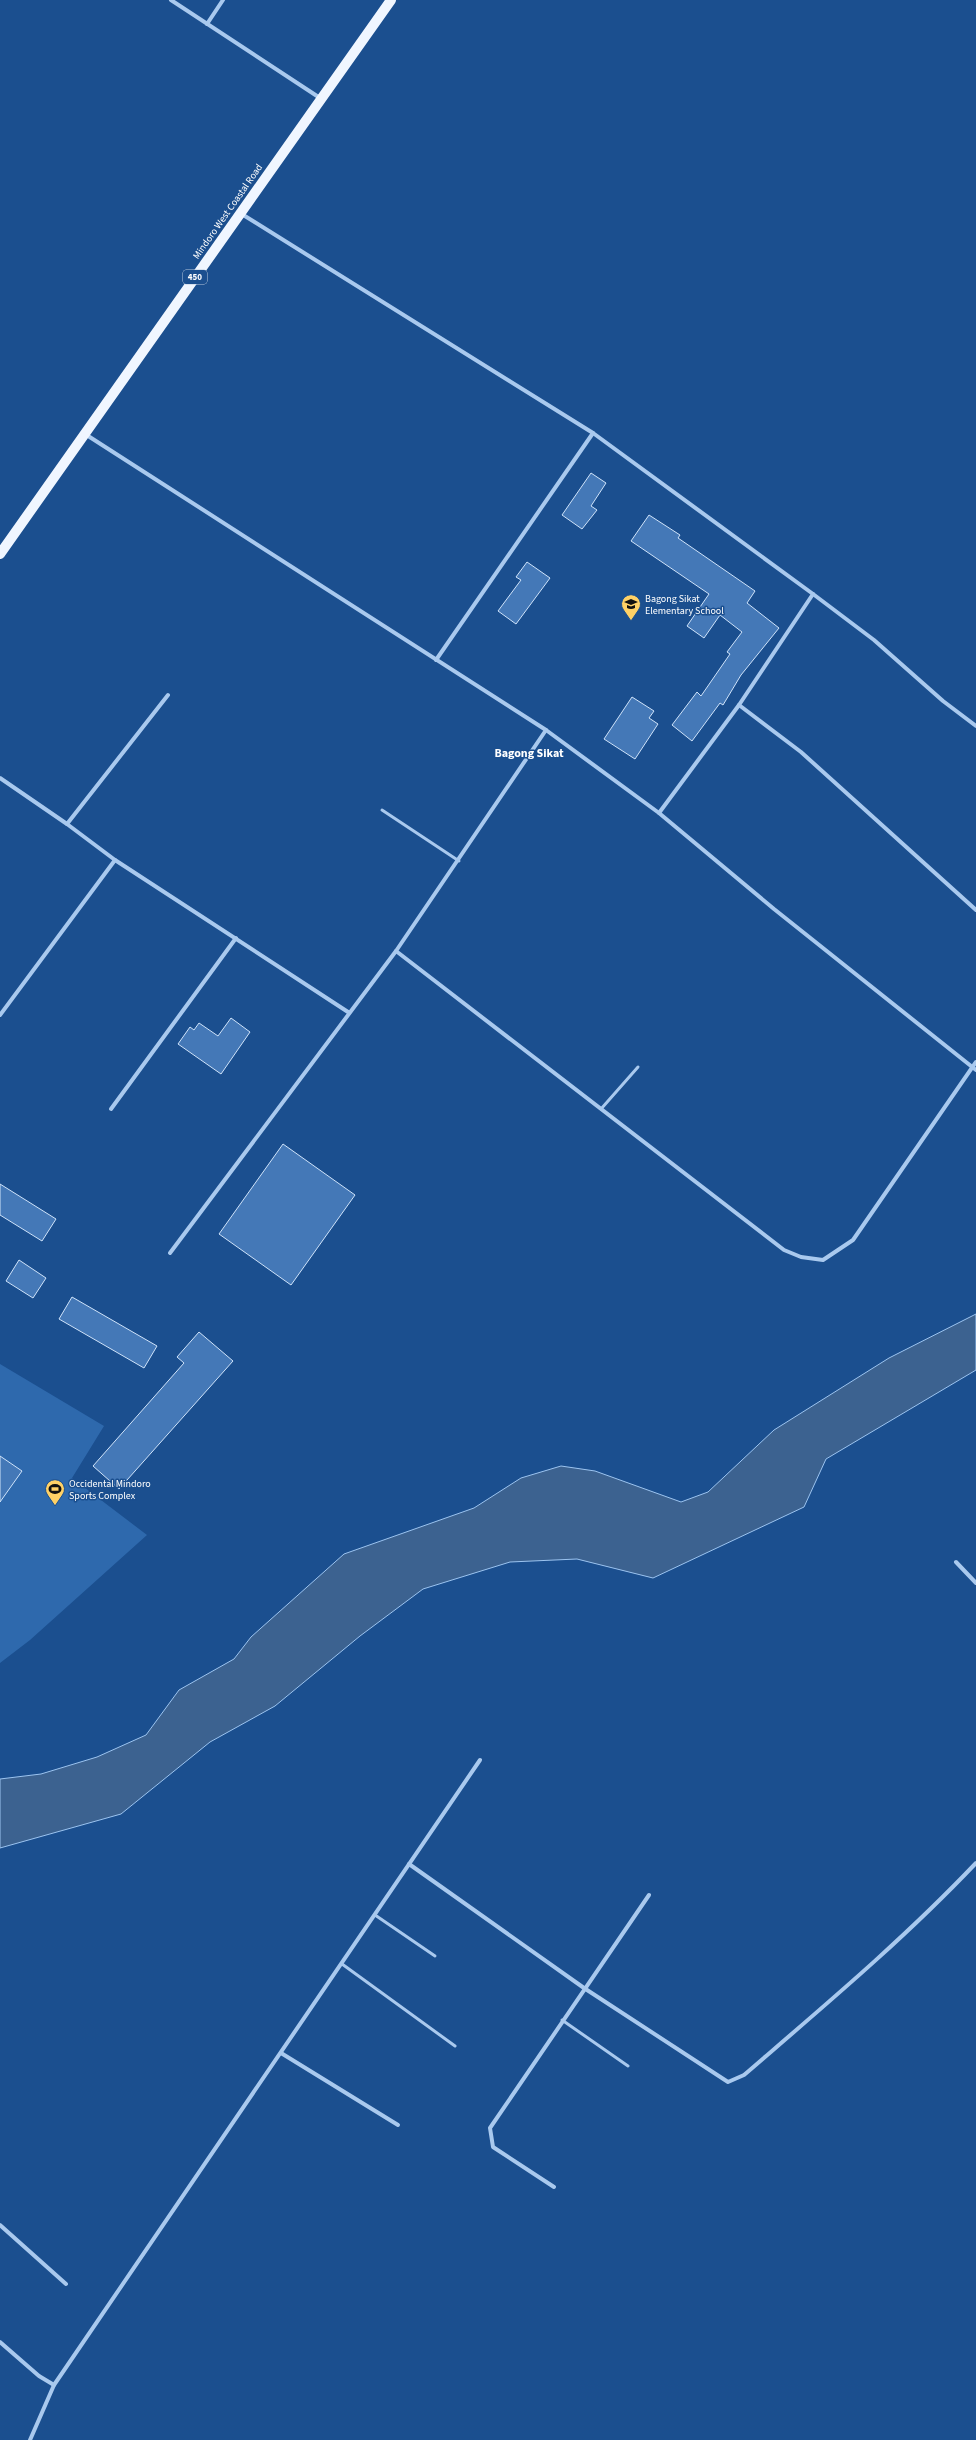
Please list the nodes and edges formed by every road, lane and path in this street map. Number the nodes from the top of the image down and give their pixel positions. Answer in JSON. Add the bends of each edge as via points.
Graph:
{"nodes":[{"id":1,"x":171,"y":0,"type":"edge"},
{"id":2,"x":223,"y":0,"type":"edge"},
{"id":3,"x":391,"y":0,"type":"edge"},
{"id":4,"x":207,"y":24,"type":"junction"},
{"id":5,"x":322,"y":99,"type":"junction"},
{"id":6,"x":240,"y":213,"type":"junction"},
{"id":7,"x":85,"y":433,"type":"junction"},
{"id":8,"x":593,"y":433,"type":"junction"},
{"id":9,"x":2,"y":548,"type":"edge"},
{"id":10,"x":813,"y":594,"type":"junction"},
{"id":11,"x":436,"y":660,"type":"junction"},
{"id":12,"x":168,"y":695,"type":"dead end"},
{"id":13,"x":739,"y":704,"type":"junction"},
{"id":14,"x":976,"y":726,"type":"edge"},
{"id":15,"x":546,"y":730,"type":"junction"},
{"id":16,"x":0,"y":778,"type":"edge"},
{"id":17,"x":382,"y":810,"type":"dead end"},
{"id":18,"x":659,"y":813,"type":"junction"},
{"id":19,"x":67,"y":824,"type":"junction"},
{"id":20,"x":115,"y":860,"type":"junction"},
{"id":21,"x":459,"y":861,"type":"junction"},
{"id":22,"x":976,"y":910,"type":"edge"},
{"id":23,"x":236,"y":938,"type":"junction"},
{"id":24,"x":396,"y":951,"type":"junction"},
{"id":25,"x":348,"y":1012,"type":"junction"},
{"id":26,"x":0,"y":1015,"type":"edge"},
{"id":27,"x":976,"y":1062,"type":"edge"},
{"id":28,"x":638,"y":1067,"type":"dead end"},
{"id":29,"x":972,"y":1067,"type":"junction"},
{"id":30,"x":976,"y":1070,"type":"edge"},
{"id":31,"x":111,"y":1109,"type":"dead end"},
{"id":32,"x":600,"y":1109,"type":"junction"},
{"id":33,"x":170,"y":1253,"type":"dead end"},
{"id":34,"x":956,"y":1562,"type":"dead end"},
{"id":35,"x":976,"y":1583,"type":"edge"},
{"id":36,"x":480,"y":1760,"type":"dead end"},
{"id":37,"x":976,"y":1863,"type":"edge"},
{"id":38,"x":409,"y":1864,"type":"junction"},
{"id":39,"x":649,"y":1895,"type":"dead end"},
{"id":40,"x":375,"y":1915,"type":"junction"},
{"id":41,"x":435,"y":1956,"type":"dead end"},
{"id":42,"x":342,"y":1964,"type":"junction"},
{"id":43,"x":584,"y":1988,"type":"junction"},
{"id":44,"x":562,"y":2020,"type":"junction"},
{"id":45,"x":455,"y":2046,"type":"dead end"},
{"id":46,"x":281,"y":2053,"type":"junction"},
{"id":47,"x":628,"y":2066,"type":"dead end"},
{"id":48,"x":398,"y":2125,"type":"dead end"},
{"id":49,"x":554,"y":2187,"type":"dead end"},
{"id":50,"x":1,"y":2228,"type":"edge"},
{"id":51,"x":66,"y":2284,"type":"dead end"},
{"id":52,"x":0,"y":2342,"type":"edge"},
{"id":53,"x":54,"y":2385,"type":"junction"},
{"id":54,"x":30,"y":2440,"type":"edge"}],
"edges":[{"from":1,"to":4,"type":"street"},
{"from":2,"to":4,"type":"street"},
{"from":3,"to":5,"type":"main road","name":"Mindoro West Coastal Road","number":"450"},
{"from":4,"to":5,"type":"street"},
{"from":5,"to":6,"type":"main road","name":"Mindoro West Coastal Road","number":"450"},
{"from":6,"to":7,"type":"main road","name":"Mindoro West Coastal Road","number":"450"},
{"from":6,"to":8,"type":"street"},
{"from":7,"to":9,"type":"main road","name":"Mindoro West Coastal Road","number":"450"},
{"from":7,"to":11,"type":"street"},
{"from":8,"to":10,"type":"street"},
{"from":8,"to":11,"type":"street"},
{"from":10,"to":13,"type":"street"},
{"from":10,"to":14,"type":"street","via":[[874,640],[943,701]]},
{"from":11,"to":15,"type":"street"},
{"from":12,"to":19,"type":"street"},
{"from":13,"to":18,"type":"street"},
{"from":13,"to":22,"type":"street","via":[[801,752]]},
{"from":15,"to":18,"type":"street"},
{"from":15,"to":21,"type":"street"},
{"from":16,"to":19,"type":"street"},
{"from":17,"to":21,"type":"lane"},
{"from":18,"to":29,"type":"street","via":[[774,909]]},
{"from":19,"to":20,"type":"street"},
{"from":20,"to":23,"type":"street"},
{"from":20,"to":26,"type":"street"},
{"from":21,"to":24,"type":"street"},
{"from":23,"to":25,"type":"street"},
{"from":23,"to":31,"type":"street"},
{"from":24,"to":25,"type":"street"},
{"from":24,"to":32,"type":"street"},
{"from":25,"to":33,"type":"street"},
{"from":27,"to":29,"type":"street"},
{"from":28,"to":32,"type":"lane"},
{"from":29,"to":30,"type":"street"},
{"from":29,"to":32,"type":"street","via":[[853,1240],[823,1260],[801,1257],[784,1250]]},
{"from":34,"to":35,"type":"street"},
{"from":36,"to":38,"type":"street"},
{"from":37,"to":43,"type":"street","via":[[929,1913],[736,2080],[728,2082]]},
{"from":38,"to":40,"type":"street"},
{"from":38,"to":43,"type":"street"},
{"from":39,"to":43,"type":"street"},
{"from":40,"to":41,"type":"lane"},
{"from":40,"to":42,"type":"street"},
{"from":42,"to":45,"type":"lane"},
{"from":42,"to":46,"type":"street"},
{"from":43,"to":44,"type":"street"},
{"from":44,"to":47,"type":"lane"},
{"from":44,"to":49,"type":"street","via":[[490,2128],[493,2147]]},
{"from":46,"to":48,"type":"street"},
{"from":46,"to":53,"type":"street"},
{"from":50,"to":51,"type":"street"},
{"from":52,"to":53,"type":"street","via":[[39,2376]]},
{"from":53,"to":54,"type":"street"}]}
